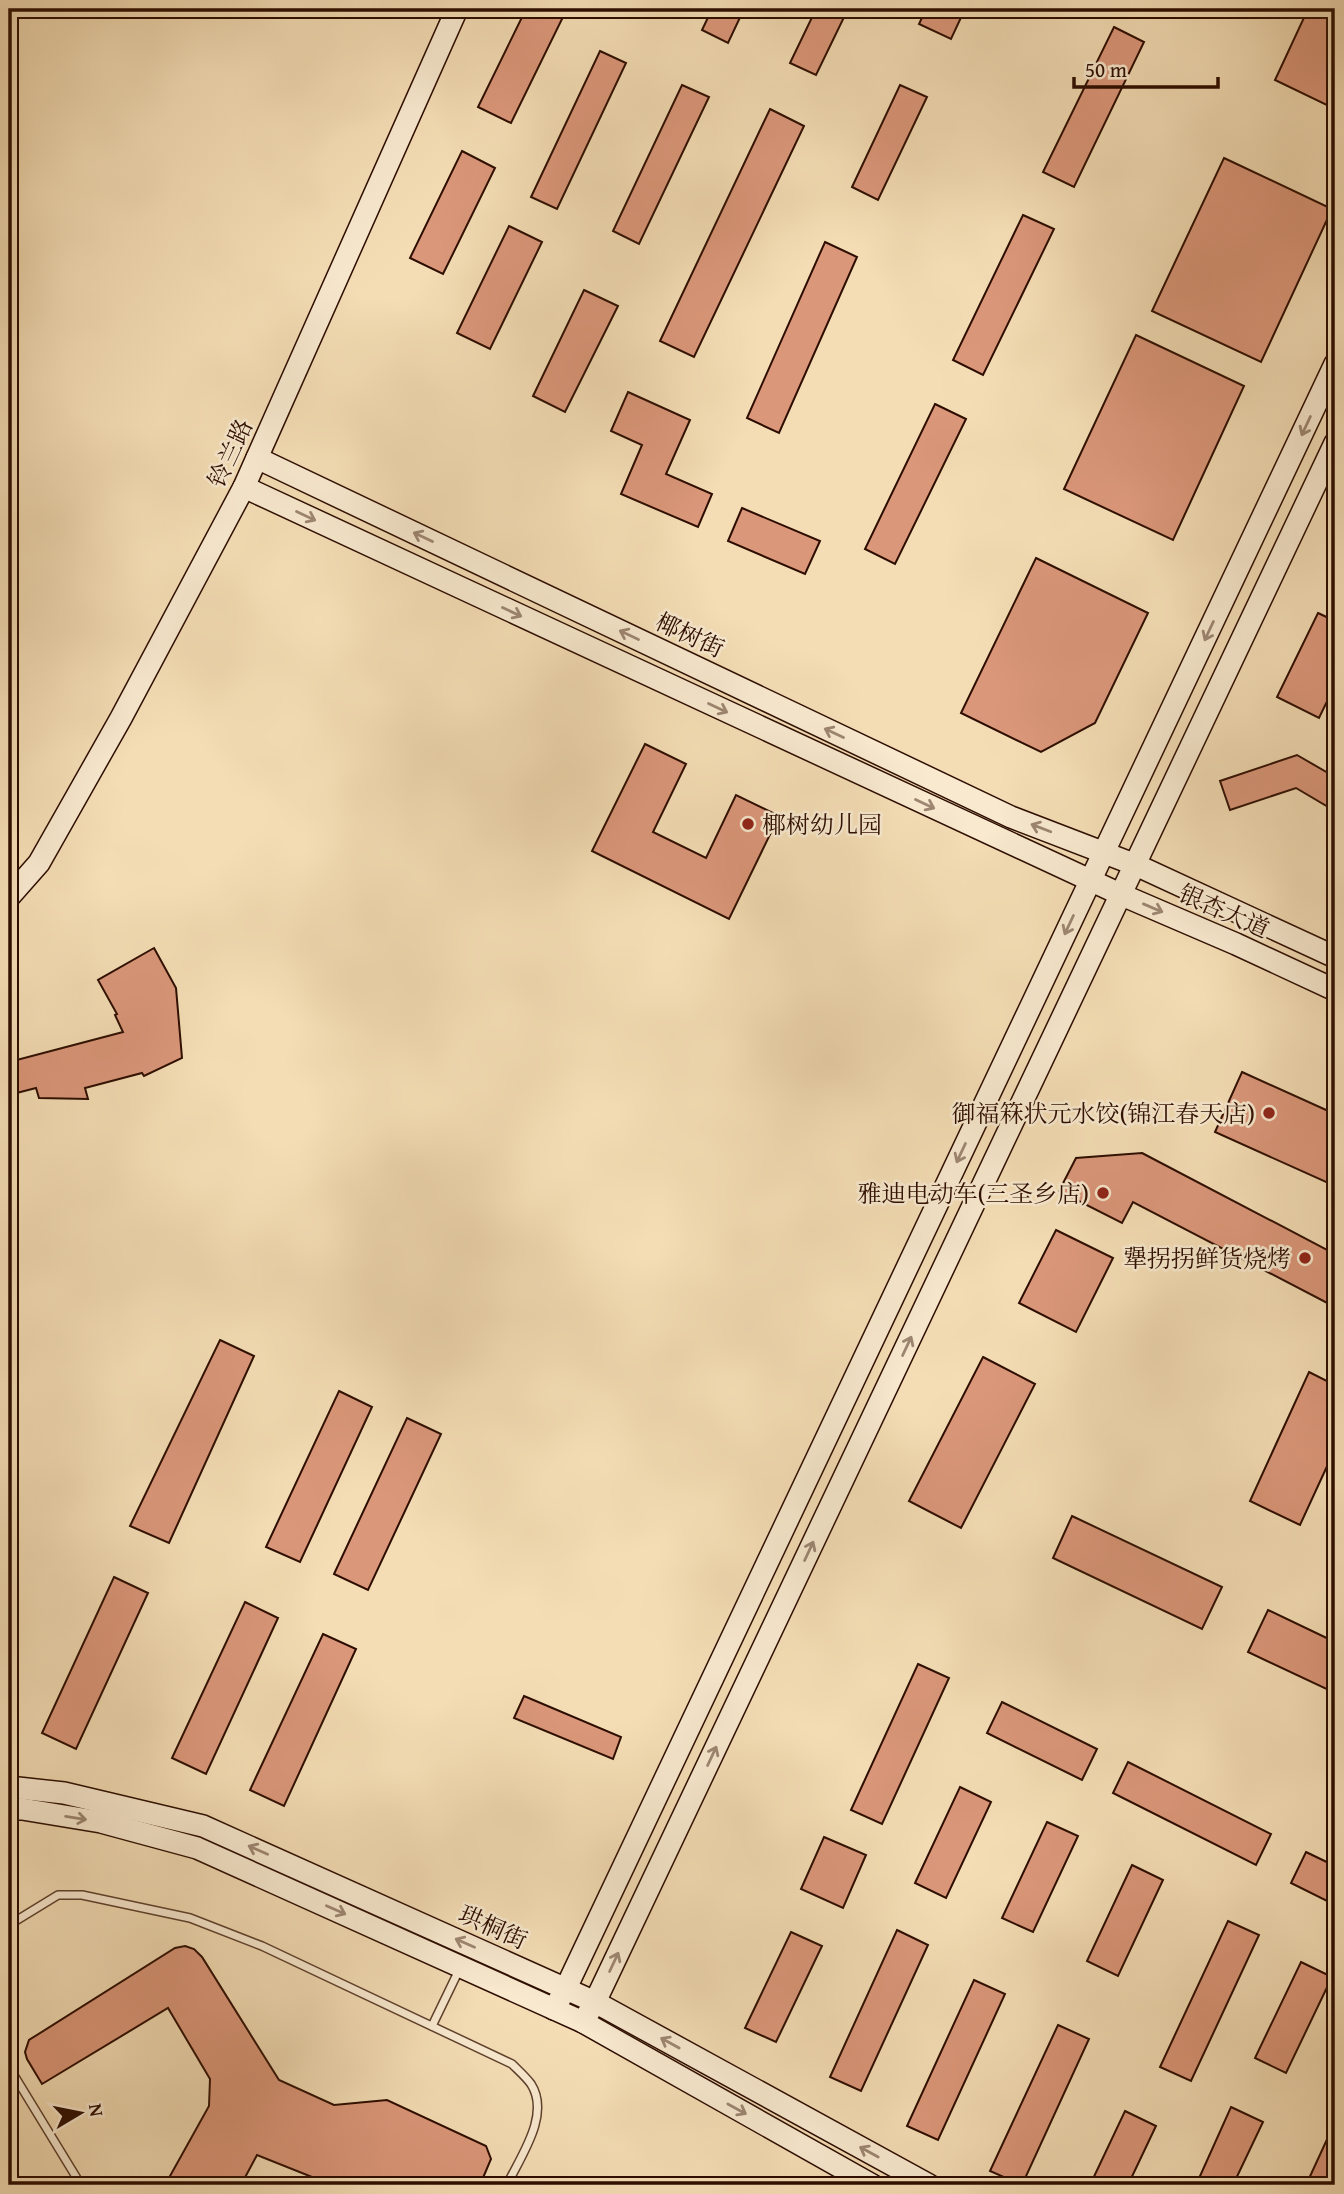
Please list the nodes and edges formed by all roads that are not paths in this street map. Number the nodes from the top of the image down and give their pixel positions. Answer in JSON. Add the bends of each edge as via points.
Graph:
{"nodes":[{"id":1,"x":457,"y":9,"type":"edge"},
{"id":2,"x":1335,"y":364,"type":"edge"},
{"id":3,"x":1335,"y":443,"type":"edge"},
{"id":4,"x":257,"y":458,"type":"junction"},
{"id":5,"x":244,"y":487,"type":"junction"},
{"id":6,"x":1104,"y":852,"type":"junction"},
{"id":7,"x":1136,"y":865,"type":"junction"},
{"id":8,"x":1090,"y":880,"type":"junction"},
{"id":9,"x":1122,"y":895,"type":"junction"},
{"id":10,"x":9,"y":897,"type":"edge"},
{"id":11,"x":1335,"y":957,"type":"edge"},
{"id":12,"x":1335,"y":990,"type":"edge"},
{"id":13,"x":9,"y":1787,"type":"edge"},
{"id":14,"x":9,"y":1809,"type":"edge"},
{"id":15,"x":9,"y":1925,"type":"edge"},
{"id":16,"x":460,"y":1966,"type":"junction"},
{"id":17,"x":566,"y":1988,"type":"junction"},
{"id":18,"x":595,"y":2002,"type":"junction"},
{"id":19,"x":554,"y":2009,"type":"junction"},
{"id":20,"x":583,"y":2022,"type":"junction"},
{"id":21,"x":432,"y":2026,"type":"junction"},
{"id":22,"x":9,"y":2067,"type":"edge"},
{"id":23,"x":81,"y":2185,"type":"edge"},
{"id":24,"x":507,"y":2185,"type":"edge"},
{"id":25,"x":872,"y":2185,"type":"edge"},
{"id":26,"x":929,"y":2185,"type":"edge"}],
"edges":[{"from":1,"to":4,"type":"street","name":"铃兰路"},
{"from":2,"to":6,"type":"street","one_way":true},
{"from":3,"to":7,"type":"street"},
{"from":4,"to":5,"type":"street","name":"铃兰路"},
{"from":6,"to":4,"type":"street","name":"椰树街","one_way":true,"via":[[1011,817]]},
{"from":5,"to":8,"type":"street","one_way":true},
{"from":5,"to":10,"type":"street","name":"铃兰路","via":[[46,851]]},
{"from":6,"to":7,"type":"street","name":"银杏大道"},
{"from":6,"to":8,"type":"street"},
{"from":7,"to":9,"type":"street"},
{"from":7,"to":11,"type":"street","name":"银杏大道"},
{"from":8,"to":9,"type":"street","name":"银杏大道"},
{"from":8,"to":17,"type":"street","one_way":true},
{"from":9,"to":12,"type":"street","name":"银杏大道","one_way":true},
{"from":18,"to":9,"type":"street","one_way":true},
{"from":17,"to":13,"type":"street","name":"珙桐街","one_way":true,"via":[[203,1826],[64,1793]]},
{"from":14,"to":16,"type":"street","name":"珙桐街","one_way":true,"via":[[101,1822],[197,1848]]},
{"from":15,"to":21,"type":"lane","via":[[58,1895],[82,1895],[190,1918],[262,1946]]},
{"from":16,"to":19,"type":"street","name":"珙桐街"},
{"from":16,"to":21,"type":"lane"},
{"from":17,"to":18,"type":"street","name":"珙桐街"},
{"from":17,"to":19,"type":"street"},
{"from":18,"to":20,"type":"street"},
{"from":26,"to":18,"type":"street","name":"珙桐街","one_way":true},
{"from":19,"to":20,"type":"street","name":"珙桐街"},
{"from":20,"to":25,"type":"street","name":"珙桐街","one_way":true},
{"from":21,"to":24,"type":"lane","via":[[512,2064],[531,2084],[538,2104],[535,2127]]},
{"from":22,"to":23,"type":"lane"}]}
